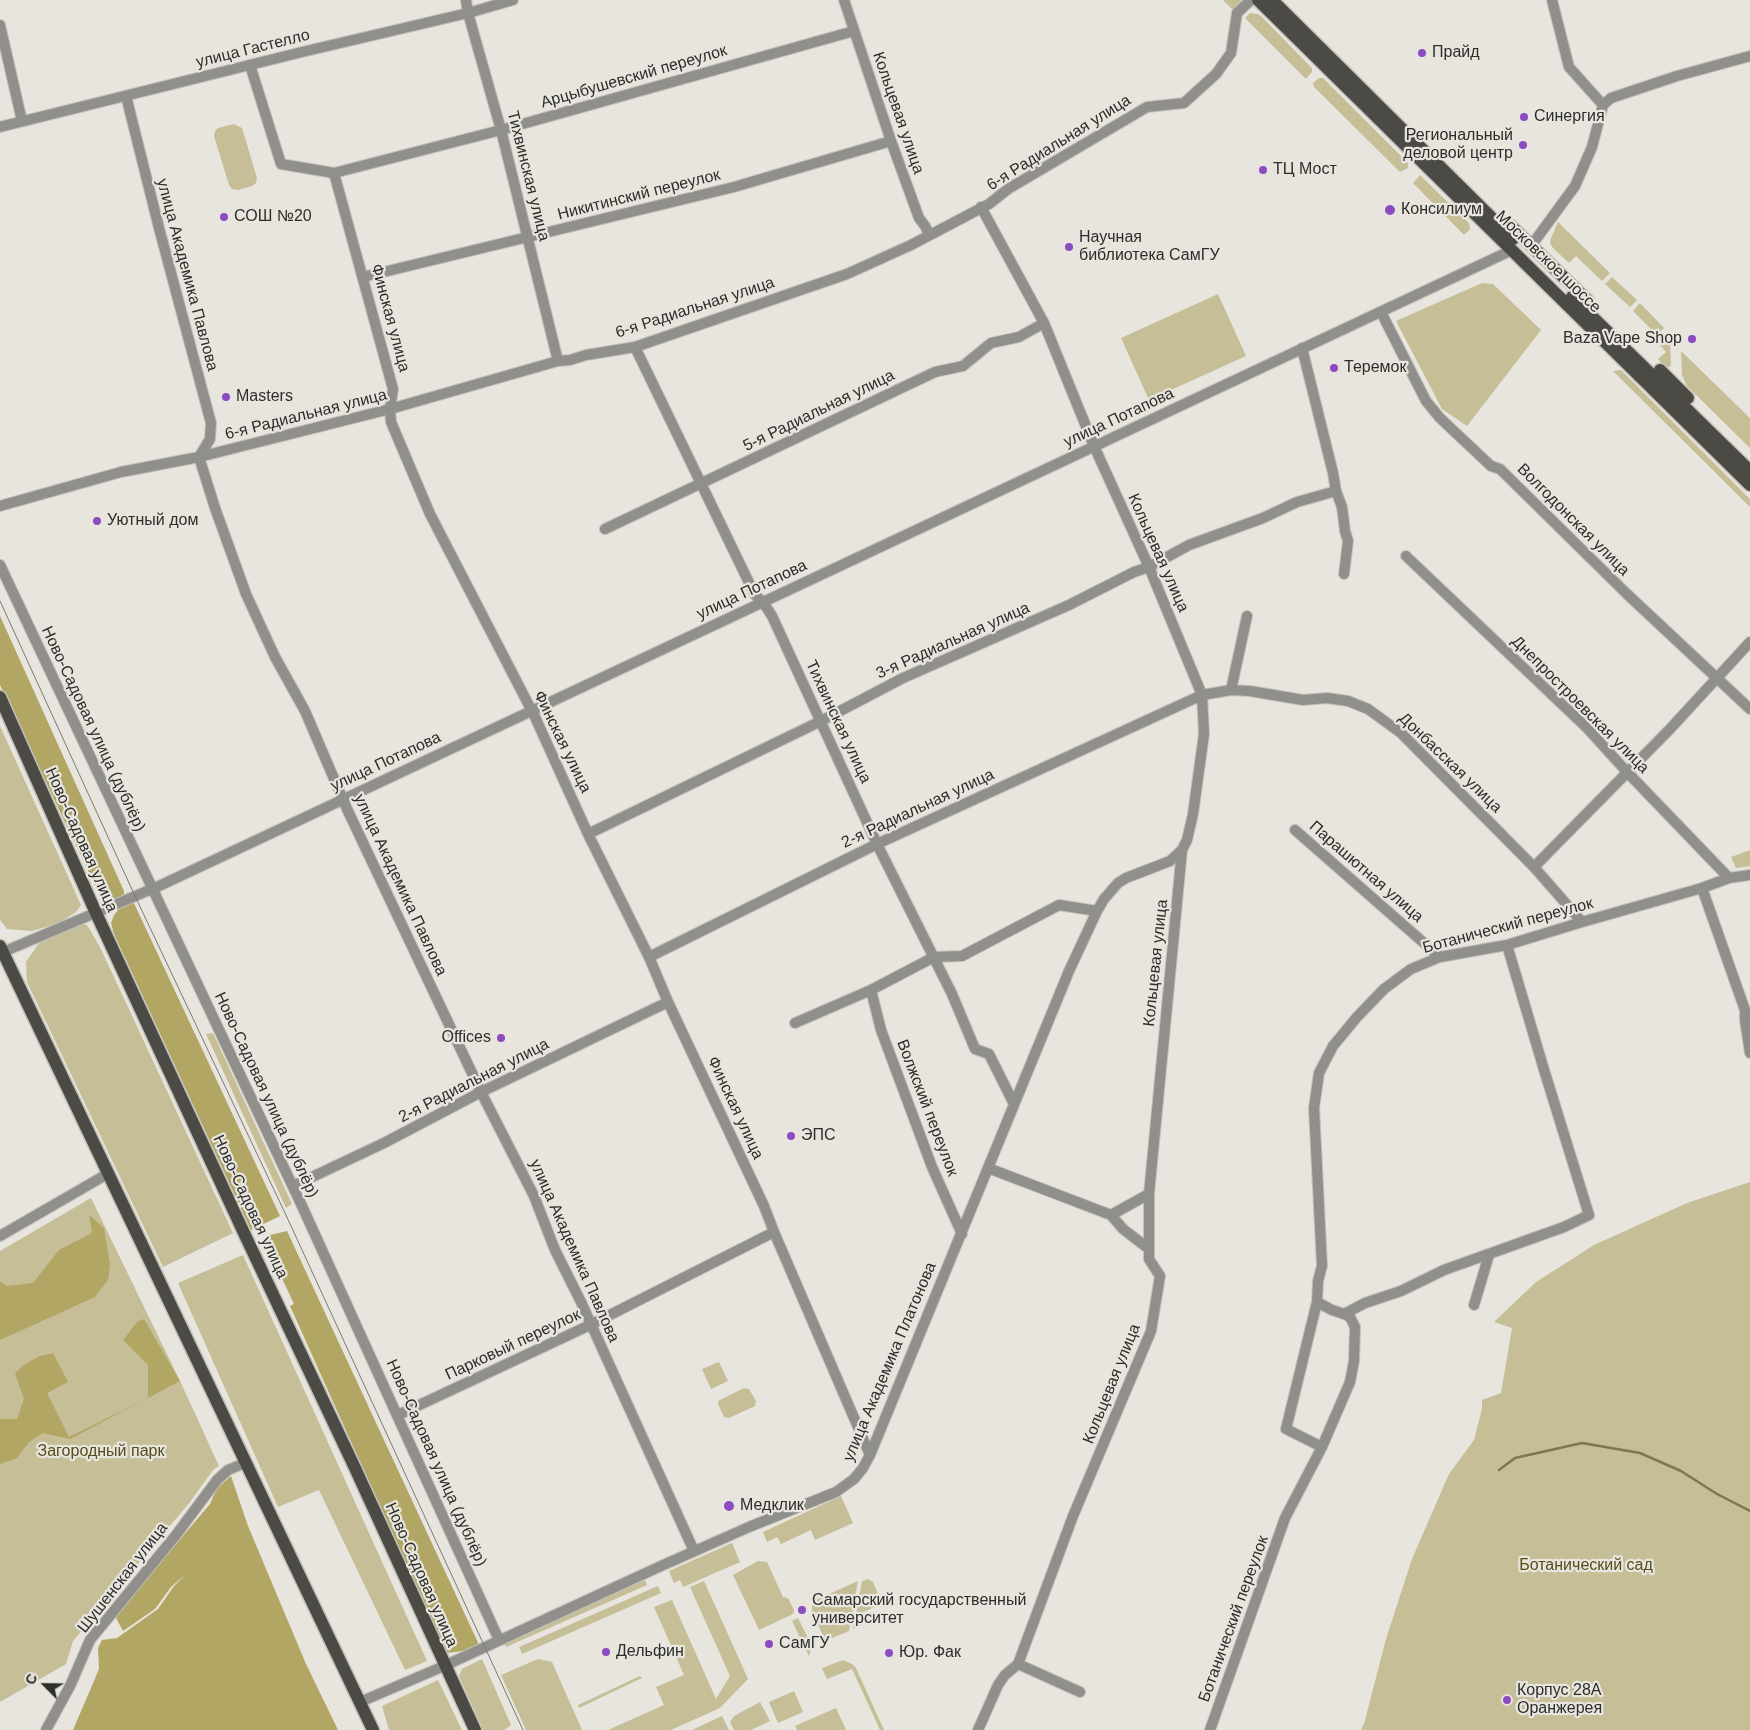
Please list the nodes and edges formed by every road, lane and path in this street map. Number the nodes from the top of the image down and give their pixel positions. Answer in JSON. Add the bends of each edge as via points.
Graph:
{"nodes":[{"id":1,"x":466,"y":0,"type":"edge"},
{"id":2,"x":513,"y":0,"type":"edge"},
{"id":3,"x":844,"y":0,"type":"edge"},
{"id":4,"x":1250,"y":0,"type":"edge"},
{"id":5,"x":1258,"y":0,"type":"edge"},
{"id":6,"x":1272,"y":0,"type":"edge"},
{"id":7,"x":1284,"y":0,"type":"edge"},
{"id":8,"x":1552,"y":0,"type":"edge"},
{"id":9,"x":468,"y":13,"type":"junction"},
{"id":10,"x":0,"y":25,"type":"edge"},
{"id":11,"x":854,"y":31,"type":"junction"},
{"id":12,"x":1750,"y":56,"type":"edge"},
{"id":13,"x":250,"y":65,"type":"junction"},
{"id":14,"x":126,"y":96,"type":"junction"},
{"id":15,"x":1603,"y":105,"type":"junction"},
{"id":16,"x":22,"y":121,"type":"junction"},
{"id":17,"x":0,"y":127,"type":"edge"},
{"id":18,"x":502,"y":130,"type":"junction"},
{"id":19,"x":891,"y":141,"type":"junction"},
{"id":20,"x":334,"y":174,"type":"junction"},
{"id":21,"x":981,"y":207,"type":"junction"},
{"id":22,"x":929,"y":234,"type":"junction"},
{"id":23,"x":528,"y":238,"type":"junction"},
{"id":24,"x":1521,"y":247,"type":"junction"},
{"id":25,"x":363,"y":277,"type":"junction"},
{"id":26,"x":1381,"y":312,"type":"junction"},
{"id":27,"x":1044,"y":323,"type":"junction"},
{"id":28,"x":635,"y":347,"type":"junction"},
{"id":29,"x":1302,"y":348,"type":"junction"},
{"id":30,"x":558,"y":360,"type":"junction"},
{"id":31,"x":390,"y":409,"type":"junction"},
{"id":32,"x":1094,"y":446,"type":"junction"},
{"id":33,"x":200,"y":457,"type":"junction"},
{"id":34,"x":1750,"y":460,"type":"edge"},
{"id":35,"x":1750,"y":472,"type":"edge"},
{"id":36,"x":701,"y":484,"type":"junction"},
{"id":37,"x":1750,"y":485,"type":"edge"},
{"id":38,"x":1336,"y":491,"type":"junction"},
{"id":39,"x":0,"y":506,"type":"edge"},
{"id":40,"x":605,"y":529,"type":"dead end"},
{"id":41,"x":1406,"y":556,"type":"dead end"},
{"id":42,"x":0,"y":565,"type":"edge"},
{"id":43,"x":1149,"y":567,"type":"junction"},
{"id":44,"x":1344,"y":574,"type":"dead end"},
{"id":45,"x":762,"y":602,"type":"junction"},
{"id":46,"x":1247,"y":616,"type":"dead end"},
{"id":47,"x":1750,"y":642,"type":"edge"},
{"id":48,"x":1717,"y":678,"type":"junction"},
{"id":49,"x":1231,"y":690,"type":"junction"},
{"id":50,"x":1202,"y":695,"type":"junction"},
{"id":51,"x":0,"y":697,"type":"edge"},
{"id":52,"x":1750,"y":709,"type":"edge"},
{"id":53,"x":531,"y":711,"type":"junction"},
{"id":54,"x":821,"y":721,"type":"junction"},
{"id":55,"x":1627,"y":772,"type":"junction"},
{"id":56,"x":342,"y":799,"type":"junction"},
{"id":57,"x":1295,"y":830,"type":"dead end"},
{"id":58,"x":588,"y":834,"type":"junction"},
{"id":59,"x":877,"y":844,"type":"junction"},
{"id":60,"x":1182,"y":850,"type":"junction"},
{"id":61,"x":1534,"y":867,"type":"junction"},
{"id":62,"x":1750,"y":875,"type":"edge"},
{"id":63,"x":1729,"y":878,"type":"junction"},
{"id":64,"x":152,"y":888,"type":"junction"},
{"id":65,"x":1702,"y":888,"type":"junction"},
{"id":66,"x":1097,"y":911,"type":"junction"},
{"id":67,"x":96,"y":913,"type":"junction"},
{"id":68,"x":1582,"y":922,"type":"junction"},
{"id":69,"x":1507,"y":945,"type":"junction"},
{"id":70,"x":2,"y":949,"type":"edge"},
{"id":71,"x":650,"y":957,"type":"junction"},
{"id":72,"x":934,"y":957,"type":"junction"},
{"id":73,"x":1440,"y":957,"type":"junction"},
{"id":74,"x":871,"y":990,"type":"junction"},
{"id":75,"x":668,"y":1002,"type":"junction"},
{"id":76,"x":795,"y":1023,"type":"dead end"},
{"id":77,"x":1750,"y":1053,"type":"edge"},
{"id":78,"x":481,"y":1092,"type":"junction"},
{"id":79,"x":1014,"y":1104,"type":"junction"},
{"id":80,"x":988,"y":1168,"type":"junction"},
{"id":81,"x":110,"y":1173,"type":"junction"},
{"id":82,"x":293,"y":1186,"type":"junction"},
{"id":83,"x":1149,"y":1194,"type":"junction"},
{"id":84,"x":1111,"y":1216,"type":"junction"},
{"id":85,"x":774,"y":1232,"type":"junction"},
{"id":86,"x":962,"y":1234,"type":"junction"},
{"id":87,"x":0,"y":1236,"type":"edge"},
{"id":88,"x":1149,"y":1249,"type":"junction"},
{"id":89,"x":1489,"y":1255,"type":"junction"},
{"id":90,"x":1317,"y":1302,"type":"junction"},
{"id":91,"x":1474,"y":1305,"type":"dead end"},
{"id":92,"x":1344,"y":1314,"type":"junction"},
{"id":93,"x":590,"y":1325,"type":"junction"},
{"id":94,"x":398,"y":1415,"type":"junction"},
{"id":95,"x":1322,"y":1447,"type":"junction"},
{"id":96,"x":870,"y":1455,"type":"junction"},
{"id":97,"x":245,"y":1462,"type":"junction"},
{"id":98,"x":694,"y":1551,"type":"junction"},
{"id":99,"x":499,"y":1640,"type":"junction"},
{"id":100,"x":1018,"y":1664,"type":"junction"},
{"id":101,"x":444,"y":1666,"type":"junction"},
{"id":102,"x":1080,"y":1692,"type":"dead end"},
{"id":103,"x":360,"y":1702,"type":"junction"},
{"id":104,"x":46,"y":1730,"type":"edge"},
{"id":105,"x":373,"y":1730,"type":"edge"},
{"id":106,"x":475,"y":1730,"type":"edge"},
{"id":107,"x":978,"y":1730,"type":"edge"},
{"id":108,"x":1210,"y":1730,"type":"edge"}],
"edges":[{"from":1,"to":9,"type":"street","name":"Тихвинская улица"},
{"from":2,"to":9,"type":"street","name":"улица Гастелло"},
{"from":3,"to":11,"type":"street","name":"Кольцевая улица"},
{"from":4,"to":21,"type":"street","name":"6-я Радиальная улица","via":[[1237,13],[1231,53],[1216,74],[1184,103],[1147,107]]},
{"from":5,"to":24,"type":"main road","name":"Московское шоссе"},
{"from":6,"to":24,"type":"main road","name":"Московское шоссе"},
{"from":7,"to":24,"type":"main road","name":"Московское шоссе"},
{"from":8,"to":15,"type":"street","via":[[1569,67]]},
{"from":9,"to":13,"type":"street","name":"улица Гастелло"},
{"from":9,"to":18,"type":"street","name":"Тихвинская улица"},
{"from":10,"to":16,"type":"street"},
{"from":11,"to":18,"type":"street","name":"Арцыбушевский переулок"},
{"from":11,"to":19,"type":"street","name":"Кольцевая улица"},
{"from":12,"to":15,"type":"street","via":[[1677,76],[1611,98]]},
{"from":13,"to":14,"type":"street","name":"улица Гастелло"},
{"from":13,"to":20,"type":"street","via":[[281,164]]},
{"from":14,"to":16,"type":"street","name":"улица Гастелло"},
{"from":14,"to":33,"type":"street","name":"улица Академика Павлова","via":[[211,423],[210,439]]},
{"from":15,"to":24,"type":"street","via":[[1592,147],[1575,186]]},
{"from":16,"to":17,"type":"street","name":"улица Гастелло"},
{"from":18,"to":20,"type":"street","name":"Арцыбушевский переулок"},
{"from":18,"to":23,"type":"street","name":"Тихвинская улица"},
{"from":19,"to":22,"type":"street","name":"Кольцевая улица","via":[[919,218]]},
{"from":19,"to":23,"type":"street","name":"Никитинский переулок","via":[[734,187]]},
{"from":20,"to":25,"type":"street","name":"Финская улица"},
{"from":21,"to":22,"type":"street","name":"6-я Радиальная улица"},
{"from":21,"to":27,"type":"street","name":"Кольцевая улица"},
{"from":22,"to":28,"type":"street","name":"6-я Радиальная улица","via":[[847,274]]},
{"from":23,"to":25,"type":"street","name":"Никитинский переулок"},
{"from":23,"to":30,"type":"street","name":"Тихвинская улица"},
{"from":24,"to":26,"type":"street","name":"улица Потапова"},
{"from":24,"to":34,"type":"main road","name":"Московское шоссе","via":[[1667,377]]},
{"from":24,"to":35,"type":"main road","name":"Московское шоссе"},
{"from":24,"to":37,"type":"main road","name":"Московское шоссе"},
{"from":25,"to":31,"type":"street","name":"Финская улица","via":[[393,389]]},
{"from":26,"to":29,"type":"street","name":"улица Потапова"},
{"from":26,"to":48,"type":"street","name":"Волгодонская улица","via":[[1426,401],[1440,418],[1491,466],[1500,469]]},
{"from":27,"to":32,"type":"street","name":"Кольцевая улица"},
{"from":27,"to":36,"type":"street","name":"5-я Радиальная улица","via":[[1019,337],[991,343],[964,366],[935,372]]},
{"from":28,"to":30,"type":"street","name":"6-я Радиальная улица"},
{"from":28,"to":36,"type":"street","name":"Тихвинская улица"},
{"from":29,"to":32,"type":"street","name":"улица Потапова"},
{"from":29,"to":38,"type":"street"},
{"from":30,"to":31,"type":"street","name":"6-я Радиальная улица"},
{"from":31,"to":33,"type":"street","name":"6-я Радиальная улица"},
{"from":31,"to":53,"type":"street","name":"Финская улица","via":[[391,422],[430,514]]},
{"from":32,"to":43,"type":"street","name":"Кольцевая улица"},
{"from":32,"to":45,"type":"street","name":"улица Потапова"},
{"from":33,"to":39,"type":"street","name":"6-я Радиальная улица","via":[[121,472]]},
{"from":33,"to":56,"type":"street","name":"улица Академика Павлова","via":[[246,594],[305,711]]},
{"from":36,"to":40,"type":"street","name":"5-я Радиальная улица"},
{"from":36,"to":45,"type":"street","name":"Тихвинская улица","via":[[755,595]]},
{"from":38,"to":43,"type":"street","name":"3-я Радиальная улица","via":[[1297,502],[1189,546]]},
{"from":38,"to":44,"type":"street","via":[[1348,541]]},
{"from":41,"to":55,"type":"street","name":"Днепростроевская улица","via":[[1587,728]]},
{"from":42,"to":64,"type":"street","name":"Ново-Садовая улица (дублёр)"},
{"from":43,"to":50,"type":"street","name":"Кольцевая улица"},
{"from":43,"to":54,"type":"street","name":"3-я Радиальная улица","via":[[903,678]]},
{"from":45,"to":53,"type":"street","name":"улица Потапова"},
{"from":45,"to":54,"type":"street","name":"Тихвинская улица","via":[[772,616]]},
{"from":46,"to":49,"type":"street"},
{"from":47,"to":48,"type":"street"},
{"from":48,"to":52,"type":"street","name":"Волгодонская улица"},
{"from":48,"to":55,"type":"street"},
{"from":49,"to":50,"type":"street","name":"Донбасская улица"},
{"from":49,"to":61,"type":"street","name":"Донбасская улица","via":[[1303,700],[1327,698],[1348,701],[1368,709],[1401,733]]},
{"from":50,"to":59,"type":"street","name":"2-я Радиальная улица"},
{"from":50,"to":60,"type":"street","name":"Кольцевая улица","via":[[1204,734],[1193,814]]},
{"from":51,"to":67,"type":"main road","name":"Ново-Садовая улица"},
{"from":53,"to":56,"type":"street","name":"улица Потапова"},
{"from":53,"to":58,"type":"street","name":"Финская улица"},
{"from":54,"to":58,"type":"street","name":"3-я Радиальная улица"},
{"from":54,"to":59,"type":"street","name":"Тихвинская улица"},
{"from":55,"to":61,"type":"street"},
{"from":55,"to":63,"type":"street","name":"Днепростроевская улица"},
{"from":56,"to":64,"type":"street","name":"улица Потапова"},
{"from":56,"to":78,"type":"street","name":"улица Академика Павлова"},
{"from":57,"to":73,"type":"street","name":"Парашютная улица"},
{"from":58,"to":71,"type":"street","name":"Финская улица"},
{"from":59,"to":71,"type":"street","name":"2-я Радиальная улица"},
{"from":59,"to":72,"type":"street","name":"Тихвинская улица"},
{"from":60,"to":66,"type":"street","name":"улица Академика Платонова","via":[[1170,861],[1118,883]]},
{"from":60,"to":83,"type":"street","name":"Кольцевая улица"},
{"from":61,"to":68,"type":"street","name":"Донбасская улица"},
{"from":62,"to":63,"type":"street","name":"Ботанический переулок"},
{"from":63,"to":65,"type":"street","name":"Ботанический переулок"},
{"from":64,"to":67,"type":"street","name":"улица Потапова"},
{"from":64,"to":82,"type":"street","name":"Ново-Садовая улица (дублёр)"},
{"from":65,"to":68,"type":"street","name":"Ботанический переулок"},
{"from":65,"to":77,"type":"street","via":[[1745,1010]]},
{"from":66,"to":72,"type":"street","via":[[1059,905],[962,956]]},
{"from":66,"to":79,"type":"street","name":"улица Академика Платонова"},
{"from":67,"to":70,"type":"street","name":"улица Потапова"},
{"from":67,"to":101,"type":"main road","name":"Ново-Садовая улица","via":[[356,1468]]},
{"from":68,"to":69,"type":"street","name":"Ботанический переулок"},
{"from":69,"to":73,"type":"street","name":"Ботанический переулок"},
{"from":69,"to":89,"type":"street","via":[[1589,1215]]},
{"from":70,"to":81,"type":"main road"},
{"from":71,"to":75,"type":"street","name":"Финская улица"},
{"from":72,"to":74,"type":"street"},
{"from":72,"to":79,"type":"street","name":"Тихвинская улица","via":[[975,1049],[989,1054]]},
{"from":73,"to":90,"type":"street","name":"Ботанический переулок","via":[[1411,969],[1384,989],[1333,1046],[1319,1073],[1314,1108],[1322,1266]]},
{"from":74,"to":76,"type":"street"},
{"from":74,"to":86,"type":"street","name":"Волжский переулок","via":[[881,1030],[932,1167]]},
{"from":75,"to":78,"type":"street","name":"2-я Радиальная улица"},
{"from":75,"to":85,"type":"street","name":"Финская улица"},
{"from":78,"to":82,"type":"street","name":"2-я Радиальная улица"},
{"from":78,"to":93,"type":"street","name":"улица Академика Павлова","via":[[534,1196],[554,1250]]},
{"from":79,"to":80,"type":"street","name":"улица Академика Платонова"},
{"from":80,"to":84,"type":"street"},
{"from":80,"to":86,"type":"street","name":"улица Академика Платонова"},
{"from":81,"to":87,"type":"street"},
{"from":81,"to":97,"type":"main road"},
{"from":82,"to":94,"type":"street","name":"Ново-Садовая улица (дублёр)"},
{"from":83,"to":84,"type":"street"},
{"from":83,"to":88,"type":"street","name":"Кольцевая улица"},
{"from":84,"to":88,"type":"street"},
{"from":85,"to":93,"type":"street","name":"Парковый переулок"},
{"from":85,"to":96,"type":"street","name":"Финская улица"},
{"from":86,"to":96,"type":"street","name":"улица Академика Платонова"},
{"from":88,"to":100,"type":"street","name":"Кольцевая улица","via":[[1149,1258],[1160,1276],[1151,1331],[1072,1516]]},
{"from":89,"to":91,"type":"street"},
{"from":89,"to":92,"type":"street","via":[[1444,1270]]},
{"from":90,"to":92,"type":"street"},
{"from":90,"to":95,"type":"street","name":"Ботанический переулок","via":[[1286,1429]]},
{"from":92,"to":95,"type":"street","name":"Ботанический переулок","via":[[1350,1317],[1354,1327],[1354,1361],[1350,1382]]},
{"from":93,"to":94,"type":"street","name":"Парковый переулок"},
{"from":93,"to":98,"type":"street","name":"улица Академика Павлова"},
{"from":94,"to":99,"type":"street","name":"Ново-Садовая улица (дублёр)"},
{"from":95,"to":108,"type":"street","name":"Ботанический переулок","via":[[1285,1518]]},
{"from":96,"to":98,"type":"street","name":"улица Академика Платонова","via":[[854,1479],[836,1492]]},
{"from":97,"to":103,"type":"main road"},
{"from":97,"to":104,"type":"street","name":"Шушенская улица","via":[[217,1480],[90,1640]]},
{"from":98,"to":99,"type":"street","name":"улица Академика Платонова"},
{"from":99,"to":101,"type":"street","name":"улица Академика Платонова"},
{"from":100,"to":102,"type":"street"},
{"from":100,"to":107,"type":"street","name":"Кольцевая улица","via":[[998,1685]]},
{"from":101,"to":103,"type":"street","name":"улица Академика Платонова"},
{"from":101,"to":106,"type":"main road","name":"Ново-Садовая улица"},
{"from":103,"to":105,"type":"main road"}]}
